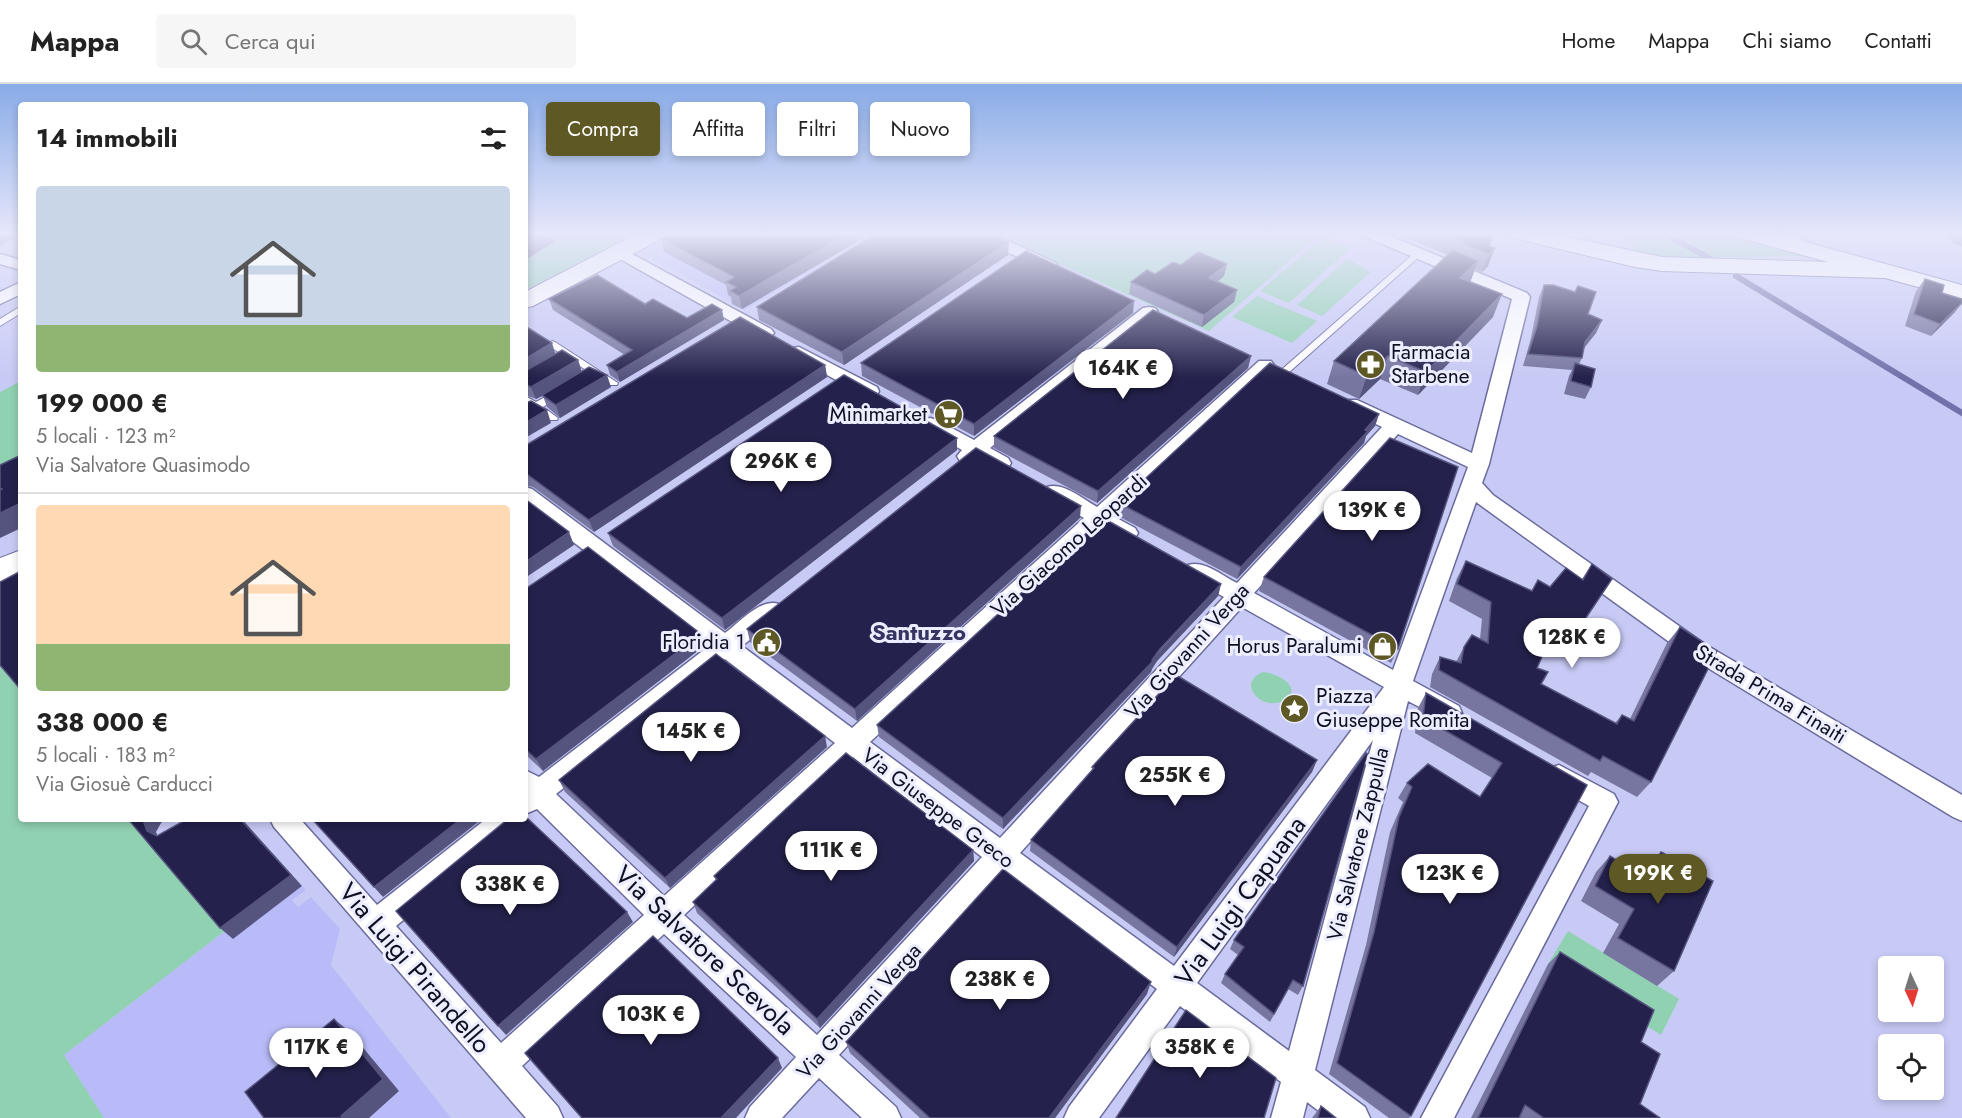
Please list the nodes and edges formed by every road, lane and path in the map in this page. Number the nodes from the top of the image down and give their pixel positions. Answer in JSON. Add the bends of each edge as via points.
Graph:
{"nodes":[{"id":1,"x":563,"y":281,"type":"edge"},
{"id":2,"x":671,"y":281,"type":"edge"},
{"id":3,"x":1379,"y":281,"type":"edge"},
{"id":4,"x":1484,"y":281,"type":"edge"},
{"id":5,"x":1923,"y":281,"type":"edge"},
{"id":6,"x":18,"y":289,"type":"edge"},
{"id":7,"x":1962,"y":292,"type":"edge"},
{"id":8,"x":528,"y":299,"type":"edge"},
{"id":9,"x":0,"y":300,"type":"edge"},
{"id":10,"x":1127,"y":302,"type":"edge"},
{"id":11,"x":764,"y":307,"type":"edge"},
{"id":12,"x":18,"y":311,"type":"edge"},
{"id":13,"x":741,"y":320,"type":"junction"},
{"id":14,"x":0,"y":323,"type":"edge"},
{"id":15,"x":722,"y":332,"type":"edge"},
{"id":16,"x":552,"y":344,"type":"edge"},
{"id":17,"x":569,"y":355,"type":"junction"},
{"id":18,"x":558,"y":360,"type":"edge"},
{"id":19,"x":864,"y":363,"type":"edge"},
{"id":20,"x":1264,"y":365,"type":"junction"},
{"id":21,"x":596,"y":372,"type":"junction"},
{"id":22,"x":844,"y":376,"type":"junction"},
{"id":23,"x":585,"y":378,"type":"edge"},
{"id":24,"x":613,"y":383,"type":"dead end"},
{"id":25,"x":1304,"y":383,"type":"edge"},
{"id":26,"x":634,"y":384,"type":"edge"},
{"id":27,"x":564,"y":390,"type":"edge"},
{"id":28,"x":824,"y":390,"type":"edge"},
{"id":29,"x":1334,"y":397,"type":"edge"},
{"id":30,"x":885,"y":399,"type":"edge"},
{"id":31,"x":528,"y":401,"type":"edge"},
{"id":32,"x":605,"y":402,"type":"edge"},
{"id":33,"x":536,"y":406,"type":"junction"},
{"id":34,"x":528,"y":410,"type":"edge"},
{"id":35,"x":915,"y":416,"type":"edge"},
{"id":36,"x":553,"y":418,"type":"dead end"},
{"id":37,"x":575,"y":420,"type":"edge"},
{"id":38,"x":1395,"y":425,"type":"junction"},
{"id":39,"x":545,"y":438,"type":"edge"},
{"id":40,"x":976,"y":449,"type":"junction"},
{"id":41,"x":948,"y":471,"type":"edge"},
{"id":42,"x":1017,"y":472,"type":"edge"},
{"id":43,"x":1475,"y":474,"type":"junction"},
{"id":44,"x":1037,"y":483,"type":"edge"},
{"id":45,"x":528,"y":496,"type":"edge"},
{"id":46,"x":1099,"y":518,"type":"junction"},
{"id":47,"x":1149,"y":545,"type":"edge"},
{"id":48,"x":1179,"y":561,"type":"edge"},
{"id":49,"x":18,"y":563,"type":"edge"},
{"id":50,"x":0,"y":572,"type":"edge"},
{"id":51,"x":1239,"y":594,"type":"junction"},
{"id":52,"x":787,"y":598,"type":"edge"},
{"id":53,"x":726,"y":646,"type":"junction"},
{"id":54,"x":1400,"y":684,"type":"junction"},
{"id":55,"x":1473,"y":726,"type":"edge"},
{"id":56,"x":852,"y":743,"type":"junction"},
{"id":57,"x":1544,"y":767,"type":"edge"},
{"id":58,"x":529,"y":793,"type":"edge"},
{"id":59,"x":1962,"y":809,"type":"edge"},
{"id":60,"x":286,"y":822,"type":"edge"},
{"id":61,"x":502,"y":822,"type":"edge"},
{"id":62,"x":1001,"y":855,"type":"junction"},
{"id":63,"x":664,"y":915,"type":"junction"},
{"id":64,"x":376,"y":924,"type":"junction"},
{"id":65,"x":1178,"y":988,"type":"junction"},
{"id":66,"x":819,"y":1056,"type":"junction"},
{"id":67,"x":500,"y":1065,"type":"junction"},
{"id":68,"x":1298,"y":1078,"type":"junction"},
{"id":69,"x":547,"y":1118,"type":"edge"},
{"id":70,"x":761,"y":1118,"type":"edge"},
{"id":71,"x":885,"y":1118,"type":"edge"},
{"id":72,"x":1080,"y":1118,"type":"edge"},
{"id":73,"x":1287,"y":1118,"type":"edge"},
{"id":74,"x":1354,"y":1118,"type":"edge"},
{"id":75,"x":1437,"y":1118,"type":"edge"}],
"edges":[{"from":1,"to":8,"type":"main road"},
{"from":2,"to":13,"type":"street"},
{"from":3,"to":20,"type":"lane"},
{"from":4,"to":43,"type":"street","name":"Via Salvatore Zappulla","via":[[1521,297]]},
{"from":5,"to":7,"type":"main road"},
{"from":6,"to":9,"type":"street"},
{"from":10,"to":40,"type":"street","via":[[1154,314]]},
{"from":11,"to":13,"type":"street"},
{"from":12,"to":14,"type":"lane"},
{"from":13,"to":15,"type":"street"},
{"from":13,"to":22,"type":"street"},
{"from":16,"to":17,"type":"lane"},
{"from":17,"to":18,"type":"lane"},
{"from":17,"to":21,"type":"lane"},
{"from":19,"to":22,"type":"street"},
{"from":20,"to":25,"type":"street"},
{"from":20,"to":46,"type":"street","name":"Via Giacomo Leopardi"},
{"from":21,"to":23,"type":"lane"},
{"from":21,"to":24,"type":"lane"},
{"from":22,"to":28,"type":"street"},
{"from":22,"to":30,"type":"street"},
{"from":26,"to":32,"type":"street"},
{"from":27,"to":33,"type":"lane"},
{"from":29,"to":38,"type":"street","name":"Strada Prima Finaiti"},
{"from":31,"to":33,"type":"lane"},
{"from":33,"to":34,"type":"lane"},
{"from":33,"to":36,"type":"lane"},
{"from":35,"to":40,"type":"street"},
{"from":37,"to":39,"type":"street"},
{"from":38,"to":43,"type":"street","name":"Strada Prima Finaiti"},
{"from":38,"to":51,"type":"street","name":"Via Giovanni Verga"},
{"from":40,"to":41,"type":"street"},
{"from":40,"to":42,"type":"street"},
{"from":43,"to":54,"type":"street","name":"Via Salvatore Zappulla"},
{"from":43,"to":59,"type":"street","name":"Strada Prima Finaiti","via":[[1485,500],[1698,651]]},
{"from":44,"to":46,"type":"street"},
{"from":45,"to":53,"type":"street","name":"Via Giuseppe Greco"},
{"from":46,"to":47,"type":"street"},
{"from":46,"to":56,"type":"street","name":"Via Giacomo Leopardi"},
{"from":48,"to":51,"type":"street"},
{"from":49,"to":50,"type":"main road"},
{"from":51,"to":54,"type":"street"},
{"from":51,"to":62,"type":"street","name":"Via Giovanni Verga"},
{"from":52,"to":53,"type":"street"},
{"from":53,"to":56,"type":"street","name":"Via Giuseppe Greco"},
{"from":53,"to":58,"type":"street"},
{"from":54,"to":55,"type":"street"},
{"from":54,"to":65,"type":"street","name":"Via Luigi Capuana"},
{"from":54,"to":68,"type":"street","name":"Via Salvatore Zappulla"},
{"from":56,"to":62,"type":"street","name":"Via Giuseppe Greco"},
{"from":56,"to":63,"type":"street","name":"Via Giacomo Leopardi"},
{"from":57,"to":75,"type":"street","via":[[1605,802]]},
{"from":58,"to":63,"type":"street","name":"Via Salvatore Scevola"},
{"from":60,"to":64,"type":"street","name":"Via Luigi Pirandello"},
{"from":61,"to":64,"type":"street"},
{"from":62,"to":65,"type":"street","name":"Via Giuseppe Greco"},
{"from":62,"to":66,"type":"street","name":"Via Giovanni Verga"},
{"from":63,"to":66,"type":"street","name":"Via Salvatore Scevola"},
{"from":63,"to":67,"type":"street","name":"Via Giacomo Leopardi"},
{"from":64,"to":67,"type":"street","name":"Via Luigi Pirandello"},
{"from":65,"to":68,"type":"street","name":"Via Giuseppe Greco"},
{"from":65,"to":72,"type":"street","name":"Via Luigi Capuana"},
{"from":66,"to":70,"type":"street","name":"Via Giovanni Verga"},
{"from":66,"to":71,"type":"street","name":"Via Salvatore Scevola"},
{"from":67,"to":69,"type":"street","name":"Via Luigi Pirandello"},
{"from":68,"to":73,"type":"street","name":"Via Salvatore Zappulla"},
{"from":68,"to":74,"type":"street","name":"Via Giuseppe Greco"}]}
